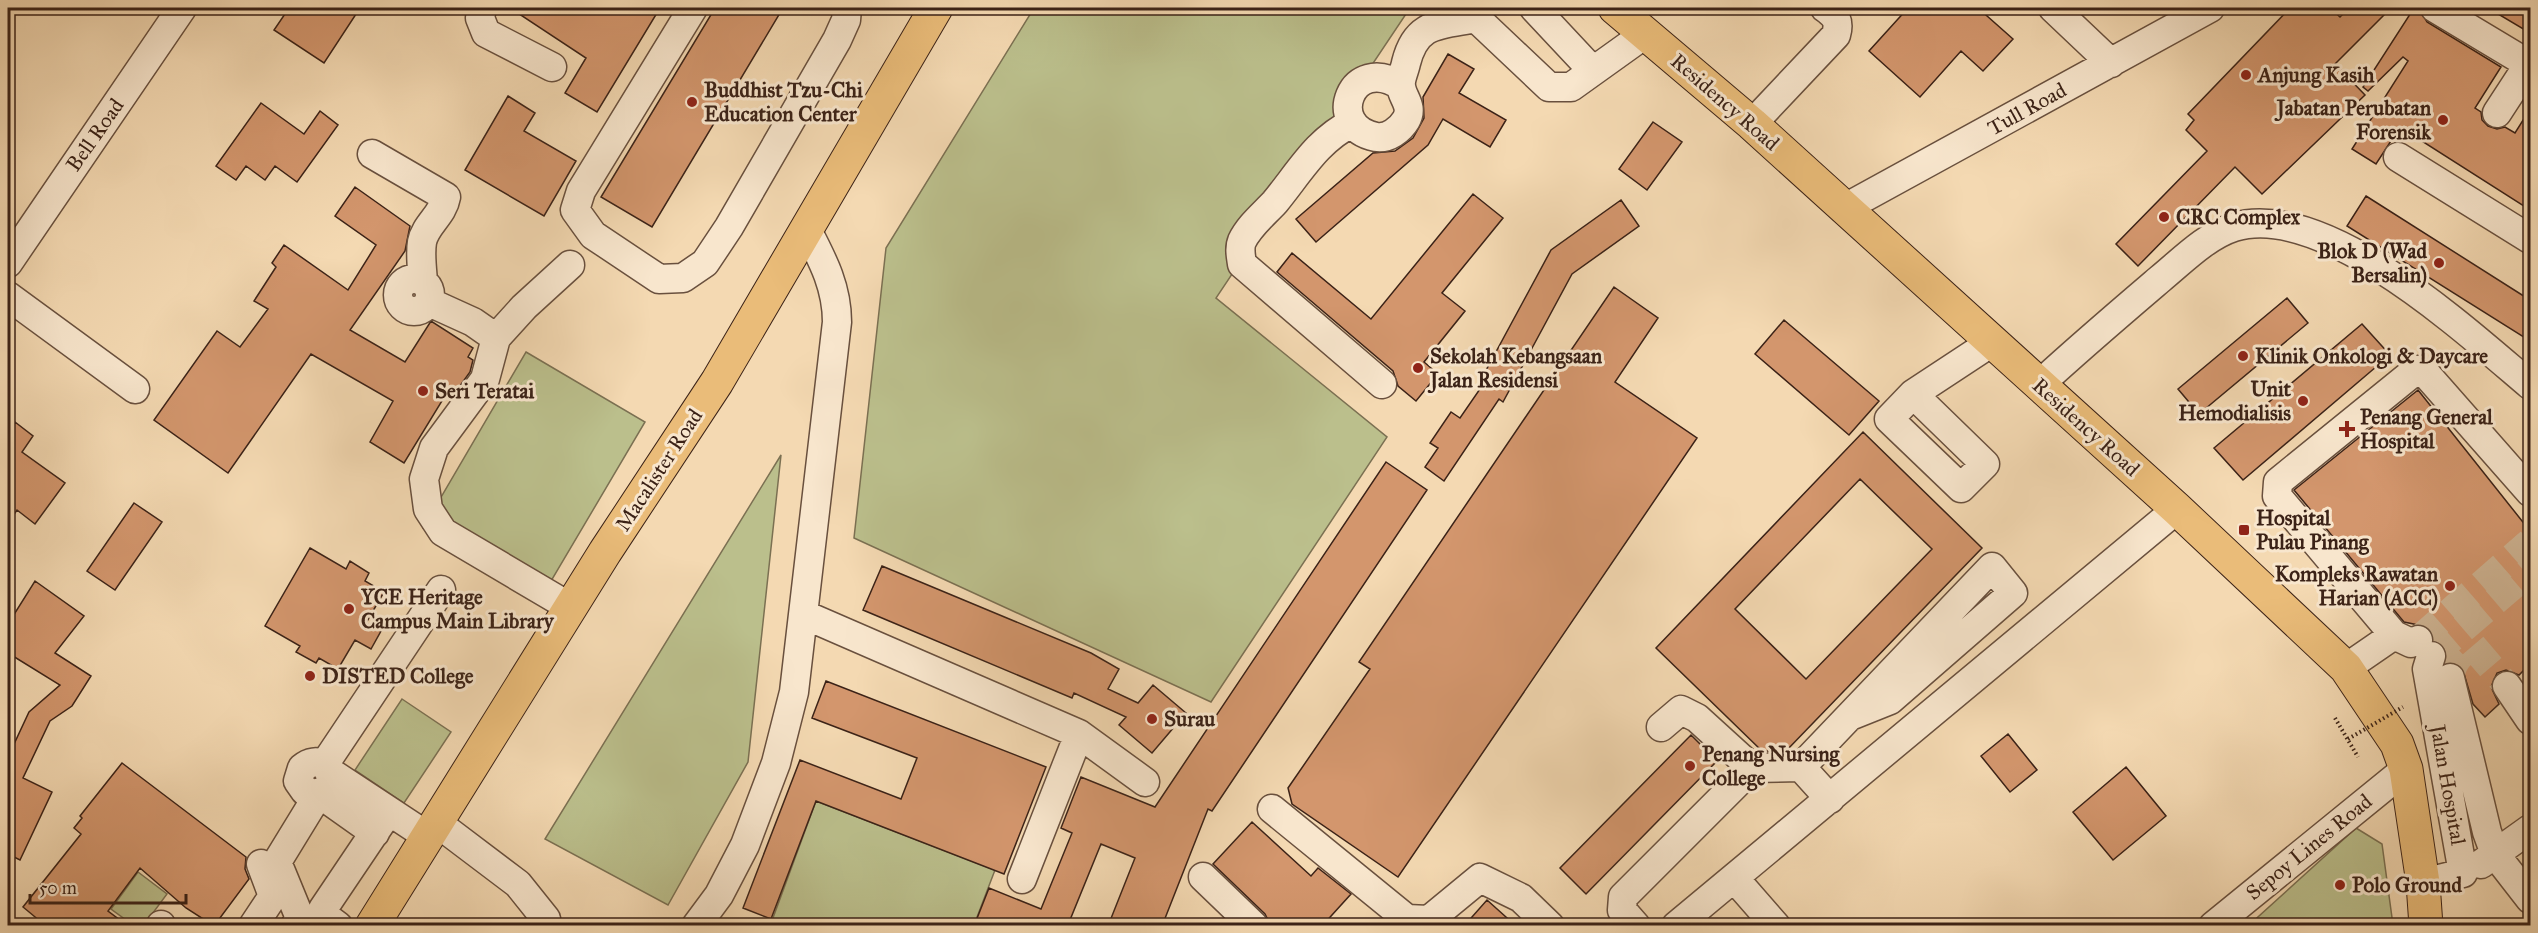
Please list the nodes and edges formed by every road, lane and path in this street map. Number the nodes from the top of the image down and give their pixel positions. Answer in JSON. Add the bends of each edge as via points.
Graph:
{"nodes":[{"id":1,"x":182,"y":8,"type":"edge"},
{"id":2,"x":482,"y":8,"type":"edge"},
{"id":3,"x":693,"y":8,"type":"edge"},
{"id":4,"x":847,"y":8,"type":"edge"},
{"id":5,"x":936,"y":8,"type":"edge"},
{"id":6,"x":1534,"y":8,"type":"edge"},
{"id":7,"x":1615,"y":8,"type":"edge"},
{"id":8,"x":1825,"y":8,"type":"edge"},
{"id":9,"x":2053,"y":8,"type":"edge"},
{"id":10,"x":2210,"y":8,"type":"edge"},
{"id":11,"x":2435,"y":8,"type":"edge"},
{"id":12,"x":1475,"y":13,"type":"edge"},
{"id":13,"x":1646,"y":34,"type":"junction"},
{"id":14,"x":2111,"y":63,"type":"junction"},
{"id":15,"x":2530,"y":64,"type":"edge"},
{"id":16,"x":552,"y":67,"type":"dead end"},
{"id":17,"x":1593,"y":70,"type":"junction"},
{"id":18,"x":1401,"y":86,"type":"junction"},
{"id":19,"x":2497,"y":113,"type":"dead end"},
{"id":20,"x":1352,"y":123,"type":"junction"},
{"id":21,"x":1752,"y":124,"type":"junction"},
{"id":22,"x":372,"y":154,"type":"dead end"},
{"id":23,"x":2398,"y":157,"type":"dead end"},
{"id":24,"x":1845,"y":208,"type":"junction"},
{"id":25,"x":806,"y":228,"type":"junction"},
{"id":26,"x":2530,"y":239,"type":"edge"},
{"id":27,"x":8,"y":263,"type":"edge"},
{"id":28,"x":570,"y":265,"type":"dead end"},
{"id":29,"x":8,"y":296,"type":"edge"},
{"id":30,"x":496,"y":338,"type":"junction"},
{"id":31,"x":1992,"y":342,"type":"junction"},
{"id":32,"x":1382,"y":384,"type":"dead end"},
{"id":33,"x":2040,"y":384,"type":"junction"},
{"id":34,"x":2530,"y":385,"type":"edge"},
{"id":35,"x":135,"y":389,"type":"dead end"},
{"id":36,"x":1913,"y":394,"type":"dead end"},
{"id":37,"x":2530,"y":492,"type":"edge"},
{"id":38,"x":2176,"y":509,"type":"junction"},
{"id":39,"x":441,"y":590,"type":"dead end"},
{"id":40,"x":570,"y":607,"type":"junction"},
{"id":41,"x":805,"y":615,"type":"junction"},
{"id":42,"x":2414,"y":644,"type":"junction"},
{"id":43,"x":2346,"y":668,"type":"junction"},
{"id":44,"x":2450,"y":678,"type":"tunnel mouth"},
{"id":45,"x":2507,"y":686,"type":"tunnel mouth"},
{"id":46,"x":2403,"y":707,"type":"dead end"},
{"id":47,"x":1850,"y":716,"type":"junction"},
{"id":48,"x":2335,"y":718,"type":"dead end"},
{"id":49,"x":2530,"y":720,"type":"edge"},
{"id":50,"x":1661,"y":727,"type":"dead end"},
{"id":51,"x":1079,"y":734,"type":"junction"},
{"id":52,"x":2348,"y":739,"type":"junction"},
{"id":53,"x":2358,"y":757,"type":"dead end"},
{"id":54,"x":1801,"y":767,"type":"junction"},
{"id":55,"x":1752,"y":768,"type":"junction"},
{"id":56,"x":2406,"y":769,"type":"junction"},
{"id":57,"x":318,"y":782,"type":"junction"},
{"id":58,"x":1145,"y":782,"type":"dead end"},
{"id":59,"x":1830,"y":800,"type":"junction"},
{"id":60,"x":1272,"y":809,"type":"dead end"},
{"id":61,"x":382,"y":822,"type":"junction"},
{"id":62,"x":432,"y":829,"type":"junction"},
{"id":63,"x":2530,"y":829,"type":"edge"},
{"id":64,"x":2495,"y":854,"type":"junction"},
{"id":65,"x":2463,"y":873,"type":"junction"},
{"id":66,"x":1203,"y":877,"type":"dead end"},
{"id":67,"x":1022,"y":879,"type":"dead end"},
{"id":68,"x":1735,"y":879,"type":"junction"},
{"id":69,"x":2423,"y":883,"type":"junction"},
{"id":70,"x":2530,"y":899,"type":"edge"},
{"id":71,"x":553,"y":923,"type":"edge"},
{"id":72,"x":253,"y":926,"type":"edge"},
{"id":73,"x":295,"y":926,"type":"edge"},
{"id":74,"x":338,"y":926,"type":"edge"},
{"id":75,"x":372,"y":926,"type":"edge"},
{"id":76,"x":696,"y":926,"type":"edge"},
{"id":77,"x":1254,"y":926,"type":"edge"},
{"id":78,"x":1550,"y":926,"type":"edge"},
{"id":79,"x":1636,"y":926,"type":"edge"},
{"id":80,"x":1676,"y":926,"type":"edge"},
{"id":81,"x":1776,"y":926,"type":"edge"},
{"id":82,"x":2213,"y":926,"type":"edge"},
{"id":83,"x":2426,"y":926,"type":"edge"}],
"edges":[{"from":1,"to":27,"type":"street","name":"Bell Road"},
{"from":2,"to":16,"type":"street","via":[[480,18],[486,33]]},
{"from":3,"to":4,"type":"street","via":[[581,190],[575,210],[593,235],[659,279],[683,278],[705,263],[837,40]]},
{"from":5,"to":25,"type":"main road","name":"Macalister Road"},
{"from":6,"to":17,"type":"street"},
{"from":7,"to":13,"type":"main road","name":"Residency Road"},
{"from":8,"to":21,"type":"street","via":[[1836,16],[1836,35]]},
{"from":9,"to":14,"type":"street"},
{"from":10,"to":14,"type":"street","name":"Tull Road"},
{"from":11,"to":15,"type":"street"},
{"from":12,"to":17,"type":"street","via":[[1549,87],[1570,87]]},
{"from":12,"to":18,"type":"street","via":[[1420,33],[1411,45]]},
{"from":13,"to":17,"type":"street"},
{"from":13,"to":21,"type":"main road","name":"Residency Road"},
{"from":14,"to":24,"type":"street","name":"Tull Road"},
{"from":15,"to":19,"type":"street"},
{"from":18,"to":20,"type":"street","via":[[1389,78],[1373,76],[1359,82],[1350,94],[1347,109]]},
{"from":18,"to":20,"type":"street","via":[[1409,101],[1407,118],[1397,132],[1381,138],[1364,135]]},
{"from":20,"to":32,"type":"street","via":[[1333,132],[1308,159],[1248,233],[1240,255],[1242,264]]},
{"from":21,"to":24,"type":"main road","name":"Residency Road"},
{"from":22,"to":30,"type":"street","via":[[446,197],[422,242],[426,291]]},
{"from":23,"to":26,"type":"street"},
{"from":24,"to":31,"type":"main road","name":"Residency Road"},
{"from":25,"to":40,"type":"main road","name":"Macalister Road","via":[[717,382]]},
{"from":25,"to":41,"type":"street","via":[[830,274],[837,322]]},
{"from":28,"to":30,"type":"street"},
{"from":29,"to":35,"type":"street"},
{"from":30,"to":40,"type":"street","via":[[485,379],[434,448],[424,479],[428,509],[443,532]]},
{"from":31,"to":33,"type":"main road","name":"Residency Road"},
{"from":31,"to":36,"type":"street"},
{"from":33,"to":34,"type":"street","via":[[2200,246],[2234,227],[2267,223],[2318,234],[2340,245],[2434,304]]},
{"from":33,"to":38,"type":"main road","name":"Residency Road"},
{"from":37,"to":42,"type":"street","via":[[2427,375],[2415,370],[2278,482],[2277,496]]},
{"from":38,"to":43,"type":"main road","name":"Residency Road"},
{"from":38,"to":59,"type":"street"},
{"from":39,"to":57,"type":"street"},
{"from":40,"to":62,"type":"main road","name":"Macalister Road"},
{"from":41,"to":51,"type":"street"},
{"from":41,"to":76,"type":"street","via":[[794,692],[776,763],[745,845],[719,895]]},
{"from":42,"to":43,"type":"street"},
{"from":42,"to":65,"type":"street","name":"Jalan Hospital","via":[[2427,669]]},
{"from":43,"to":56,"type":"main road","name":"Residency Road","via":[[2397,744]]},
{"from":44,"to":64,"type":"street"},
{"from":45,"to":49,"type":"street"},
{"from":46,"to":52,"type":"path","bridge":true},
{"from":47,"to":47,"type":"street","via":[[1890,700],[2013,593],[1992,567]]},
{"from":47,"to":54,"type":"street"},
{"from":48,"to":52,"type":"path"},
{"from":50,"to":55,"type":"street","via":[[1681,710],[1697,718]]},
{"from":51,"to":58,"type":"street"},
{"from":51,"to":67,"type":"street"},
{"from":52,"to":53,"type":"path"},
{"from":54,"to":55,"type":"street"},
{"from":54,"to":59,"type":"street"},
{"from":55,"to":79,"type":"street","via":[[1623,897],[1622,910]]},
{"from":56,"to":69,"type":"main road","name":"Residency Road"},
{"from":56,"to":82,"type":"street","name":"Sepoy Lines Road"},
{"from":57,"to":61,"type":"street"},
{"from":57,"to":72,"type":"street","via":[[258,856],[273,896]]},
{"from":57,"to":73,"type":"street","via":[[277,862],[300,918]]},
{"from":59,"to":68,"type":"street"},
{"from":60,"to":78,"type":"street","via":[[1407,919],[1429,920],[1480,878],[1521,898]]},
{"from":61,"to":62,"type":"street"},
{"from":61,"to":74,"type":"street","via":[[323,909],[326,919]]},
{"from":62,"to":71,"type":"street","via":[[518,884]]},
{"from":62,"to":75,"type":"main road","name":"Macalister Road"},
{"from":63,"to":64,"type":"street"},
{"from":64,"to":65,"type":"street"},
{"from":64,"to":70,"type":"street"},
{"from":65,"to":69,"type":"street","name":"Jalan Hospital"},
{"from":66,"to":77,"type":"street"},
{"from":68,"to":80,"type":"street"},
{"from":68,"to":81,"type":"street"},
{"from":69,"to":83,"type":"main road","name":"Residency Road"}]}
